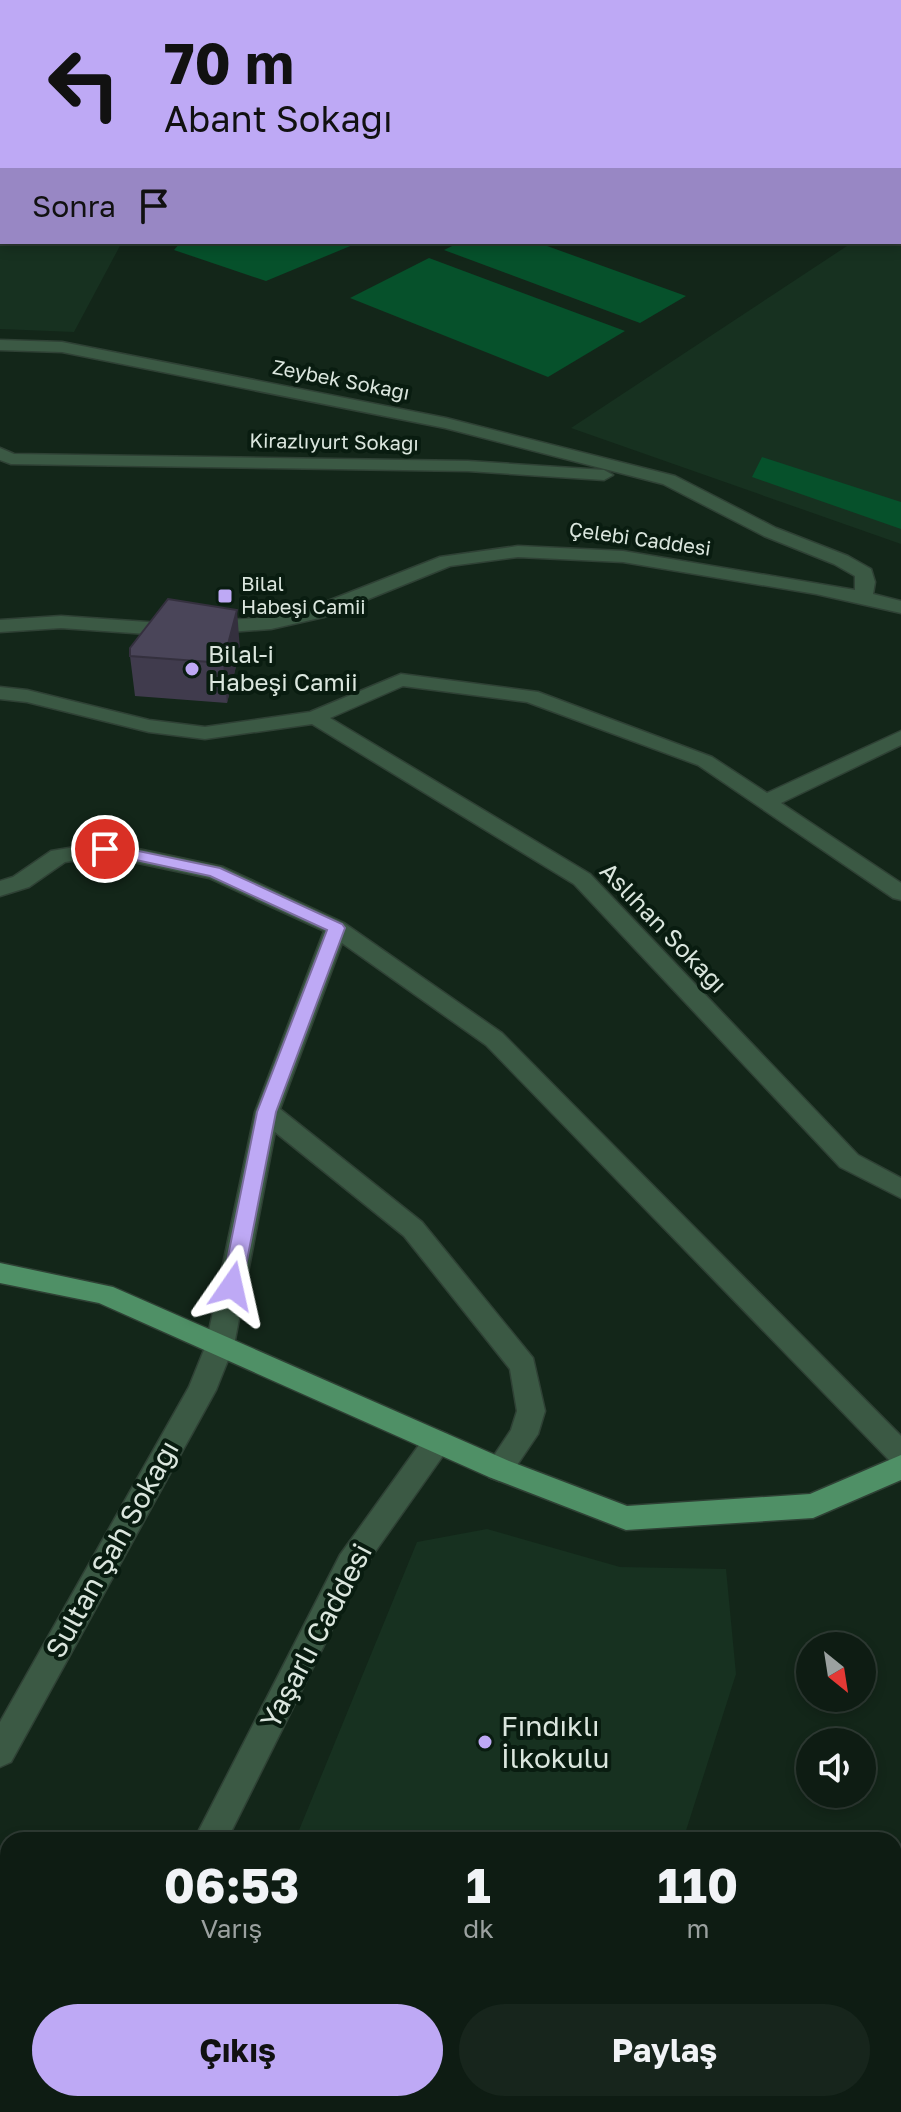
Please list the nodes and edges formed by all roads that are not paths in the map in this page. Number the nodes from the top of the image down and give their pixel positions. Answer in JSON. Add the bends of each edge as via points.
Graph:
{"nodes":[{"id":1,"x":0,"y":345,"type":"edge"},
{"id":2,"x":4,"y":460,"type":"edge"},
{"id":3,"x":669,"y":480,"type":"junction"},
{"id":4,"x":865,"y":589,"type":"junction"},
{"id":5,"x":901,"y":593,"type":"edge"},
{"id":6,"x":901,"y":607,"type":"edge"},
{"id":7,"x":0,"y":611,"type":"edge"},
{"id":8,"x":0,"y":626,"type":"edge"},
{"id":9,"x":0,"y":693,"type":"edge"},
{"id":10,"x":315,"y":717,"type":"junction"},
{"id":11,"x":901,"y":737,"type":"edge"},
{"id":12,"x":766,"y":802,"type":"junction"},
{"id":13,"x":0,"y":889,"type":"edge"},
{"id":14,"x":901,"y":893,"type":"edge"},
{"id":15,"x":336,"y":928,"type":"junction"},
{"id":16,"x":267,"y":1112,"type":"junction"},
{"id":17,"x":901,"y":1189,"type":"edge"},
{"id":18,"x":0,"y":1273,"type":"edge"},
{"id":19,"x":220,"y":1345,"type":"junction"},
{"id":20,"x":437,"y":1442,"type":"junction"},
{"id":21,"x":901,"y":1454,"type":"edge"},
{"id":22,"x":901,"y":1467,"type":"edge"},
{"id":23,"x":499,"y":1469,"type":"junction"},
{"id":24,"x":1,"y":1750,"type":"edge"},
{"id":25,"x":214,"y":1832,"type":"edge"}],
"edges":[{"from":1,"to":3,"type":"street","name":"Zeybek Sokağı","via":[[62,347],[446,423]]},
{"from":2,"to":3,"type":"street","name":"Kirazlıyurt Sokağı","via":[[468,466]]},
{"from":3,"to":4,"type":"street","via":[[770,532],[841,560],[864,573]]},
{"from":4,"to":5,"type":"street","name":"Çelebi Caddesi"},
{"from":4,"to":6,"type":"street","name":"Çelebi Caddesi"},
{"from":4,"to":7,"type":"street","name":"Çelebi Caddesi","via":[[597,539],[533,535],[424,554],[294,606],[190,614],[56,607]]},
{"from":4,"to":8,"type":"street","name":"Çelebi Caddesi","via":[[551,549],[445,561],[317,613],[276,622],[166,630],[48,620]]},
{"from":9,"to":10,"type":"street","via":[[205,733]]},
{"from":10,"to":12,"type":"street","via":[[401,680],[531,696],[705,761]]},
{"from":10,"to":17,"type":"street","name":"Aslıhan Sokağı","via":[[582,879],[849,1161]]},
{"from":11,"to":12,"type":"street"},
{"from":12,"to":14,"type":"street"},
{"from":13,"to":15,"type":"street","via":[[21,882],[59,856],[105,849],[215,872]]},
{"from":15,"to":16,"type":"street","name":"Sultan Şah Sokağı"},
{"from":15,"to":21,"type":"street","via":[[494,1039]]},
{"from":16,"to":19,"type":"street","name":"Sultan Şah Sokağı"},
{"from":16,"to":23,"type":"street","via":[[413,1229],[523,1366],[531,1411],[524,1434]]},
{"from":18,"to":19,"type":"main road","via":[[104,1294]]},
{"from":19,"to":20,"type":"main road"},
{"from":19,"to":24,"type":"street","name":"Sultan Şah Sokağı","via":[[202,1390]]},
{"from":20,"to":23,"type":"main road"},
{"from":20,"to":25,"type":"street","name":"Yaşarlı Caddesi","via":[[350,1564]]},
{"from":22,"to":23,"type":"main road","via":[[813,1506],[626,1518]]}]}
